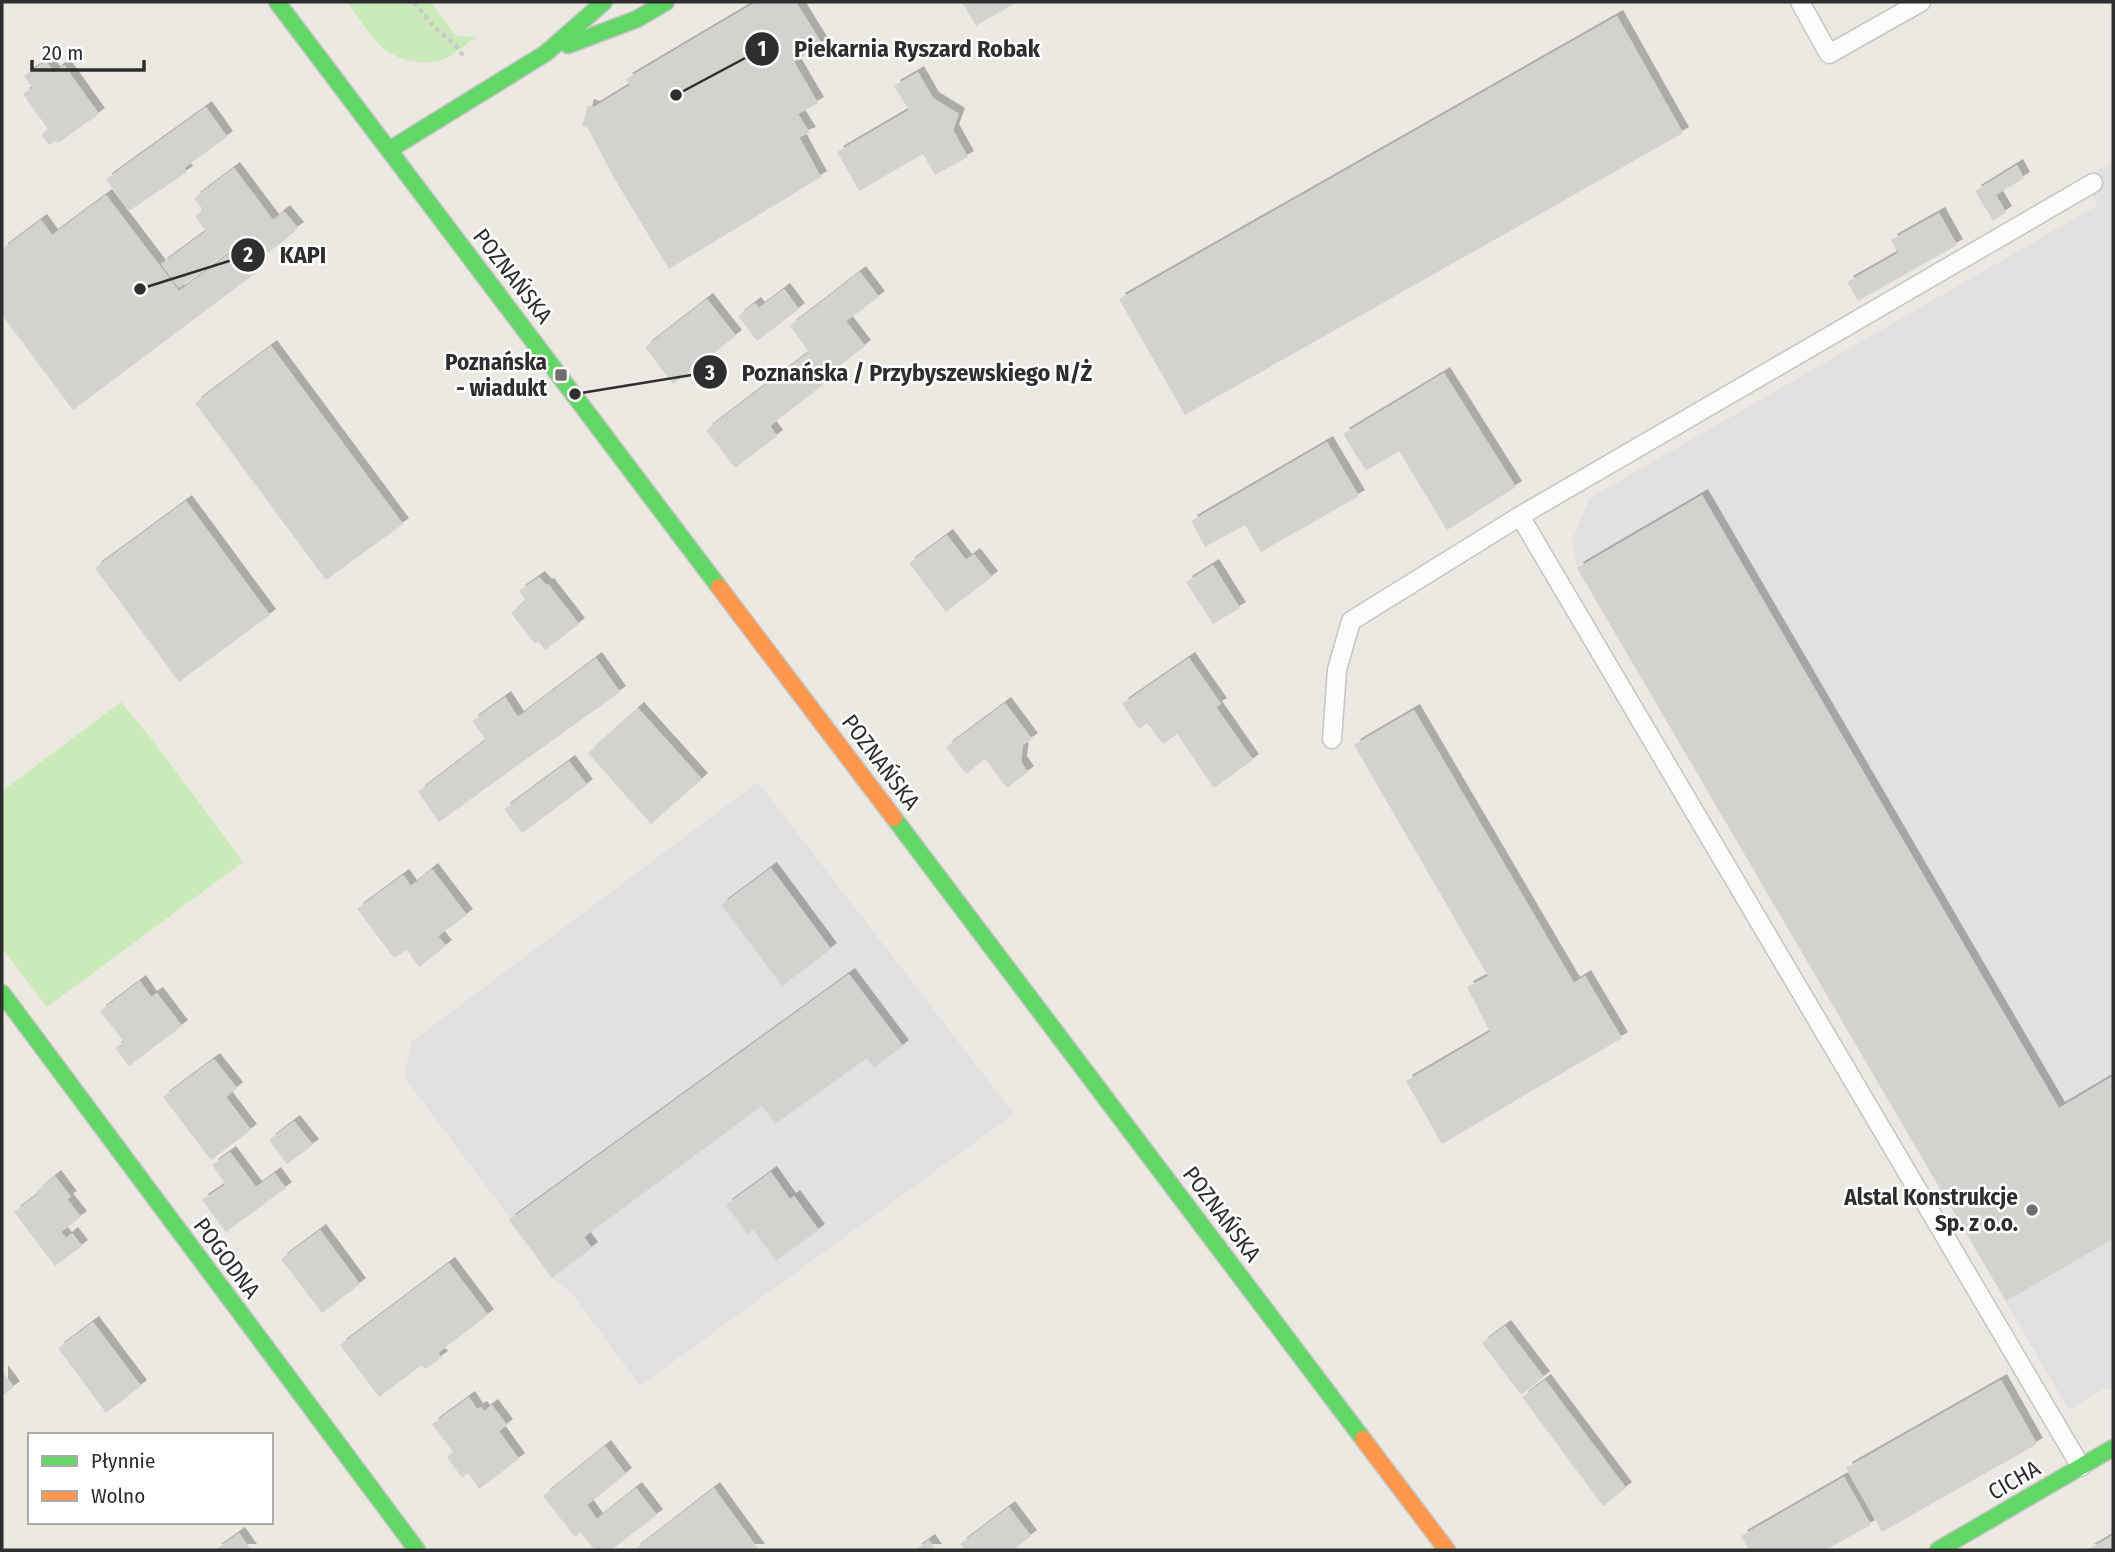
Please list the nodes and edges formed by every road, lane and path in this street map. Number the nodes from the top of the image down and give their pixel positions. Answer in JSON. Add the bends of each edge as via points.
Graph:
{"nodes":[{"id":1,"x":277,"y":2,"type":"edge"},
{"id":2,"x":414,"y":2,"type":"edge"},
{"id":3,"x":604,"y":2,"type":"edge"},
{"id":4,"x":666,"y":2,"type":"edge"},
{"id":5,"x":1800,"y":2,"type":"edge"},
{"id":6,"x":1921,"y":2,"type":"edge"},
{"id":7,"x":546,"y":53,"type":"junction"},
{"id":8,"x":466,"y":58,"type":"dead end"},
{"id":9,"x":389,"y":150,"type":"junction"},
{"id":10,"x":2093,"y":183,"type":"dead end"},
{"id":11,"x":1520,"y":516,"type":"junction"},
{"id":12,"x":1332,"y":739,"type":"dead end"},
{"id":13,"x":2,"y":993,"type":"edge"},
{"id":14,"x":2113,"y":1448,"type":"edge"},
{"id":15,"x":2081,"y":1467,"type":"junction"},
{"id":16,"x":417,"y":1550,"type":"edge"},
{"id":17,"x":1447,"y":1550,"type":"edge"},
{"id":18,"x":1938,"y":1550,"type":"edge"}],
"edges":[{"from":1,"to":9,"type":"main road","name":"POZNAŃSKA"},
{"from":2,"to":8,"type":"path"},
{"from":3,"to":7,"type":"main road"},
{"from":4,"to":7,"type":"main road","via":[[637,19]]},
{"from":5,"to":6,"type":"lane","via":[[1829,54]]},
{"from":7,"to":9,"type":"main road"},
{"from":9,"to":17,"type":"main road","name":"POZNAŃSKA"},
{"from":10,"to":11,"type":"lane"},
{"from":11,"to":12,"type":"lane","via":[[1351,621],[1337,670]]},
{"from":11,"to":15,"type":"lane"},
{"from":13,"to":16,"type":"main road","name":"POGODNA"},
{"from":14,"to":15,"type":"main road","name":"CICHA"},
{"from":15,"to":18,"type":"main road","name":"CICHA"}]}
